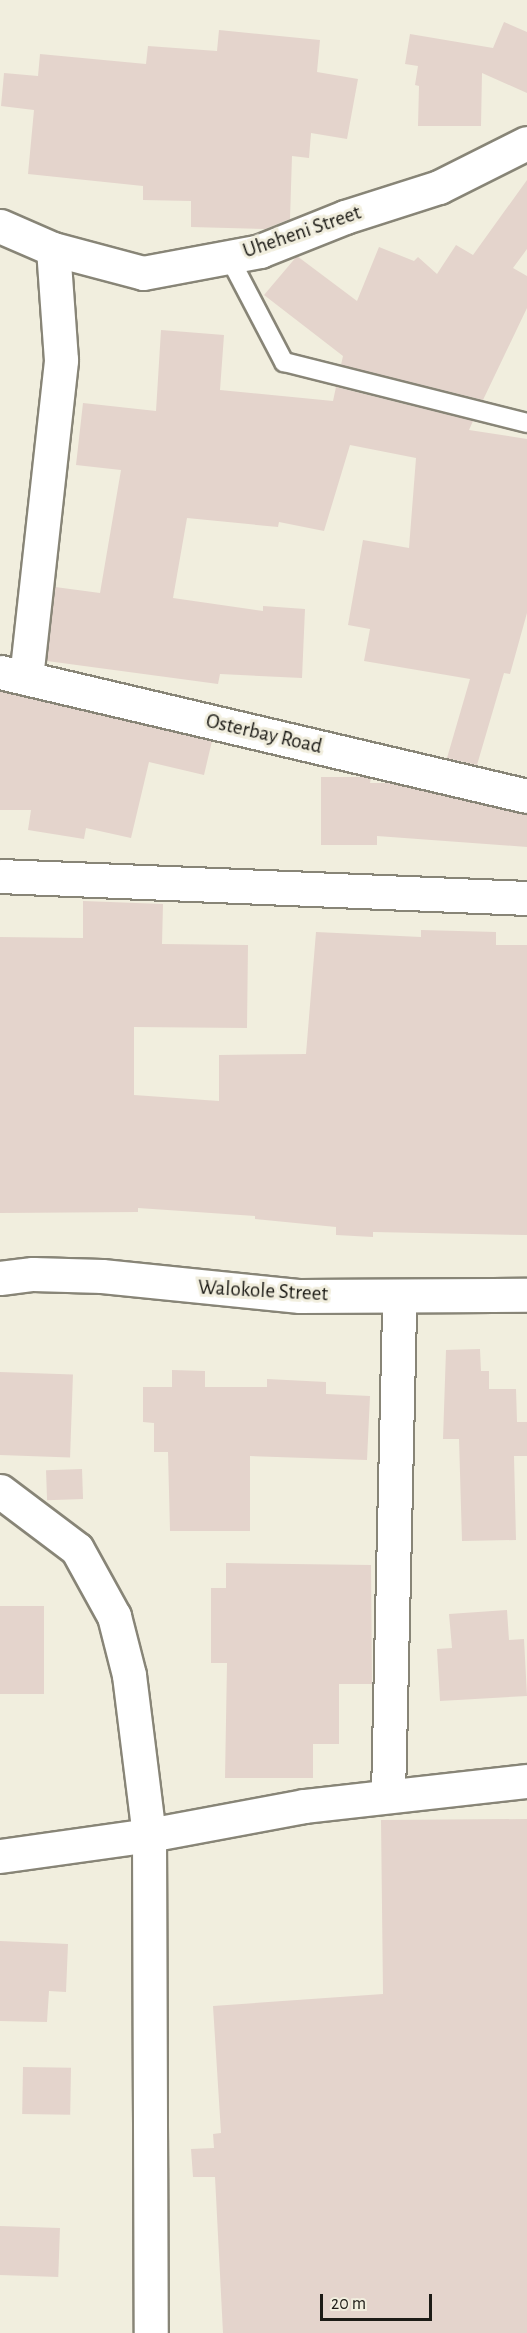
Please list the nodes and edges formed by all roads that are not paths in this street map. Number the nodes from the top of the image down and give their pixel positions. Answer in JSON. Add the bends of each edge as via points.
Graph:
{"nodes":[{"id":1,"x":527,"y":143,"type":"edge"},
{"id":2,"x":0,"y":226,"type":"edge"},
{"id":3,"x":53,"y":249,"type":"junction"},
{"id":4,"x":229,"y":257,"type":"junction"},
{"id":5,"x":527,"y":423,"type":"edge"},
{"id":6,"x":13,"y":675,"type":"edge"},
{"id":7,"x":527,"y":796,"type":"edge"},
{"id":8,"x":0,"y":876,"type":"edge"},
{"id":9,"x":527,"y":898,"type":"edge"},
{"id":10,"x":0,"y":1278,"type":"edge"},
{"id":11,"x":527,"y":1295,"type":"edge"},
{"id":12,"x":399,"y":1296,"type":"junction"},
{"id":13,"x":0,"y":1491,"type":"edge"},
{"id":14,"x":527,"y":1781,"type":"edge"},
{"id":15,"x":388,"y":1795,"type":"junction"},
{"id":16,"x":149,"y":1835,"type":"junction"},
{"id":17,"x":0,"y":1856,"type":"edge"},
{"id":18,"x":151,"y":2333,"type":"edge"}],
"edges":[{"from":1,"to":4,"type":"street","name":"Uheheni Street","via":[[439,187],[345,217],[260,251]]},
{"from":2,"to":3,"type":"street","name":"Uheheni Street"},
{"from":3,"to":4,"type":"street","name":"Uheheni Street","via":[[143,273]]},
{"from":3,"to":6,"type":"street","via":[[61,360]]},
{"from":4,"to":5,"type":"lane","via":[[284,362]]},
{"from":6,"to":7,"type":"street","name":"Osterbay Road"},
{"from":8,"to":9,"type":"street"},
{"from":10,"to":12,"type":"street","name":"Walokole Street","via":[[33,1274],[102,1276],[300,1296]]},
{"from":11,"to":12,"type":"street","name":"Walokole Street"},
{"from":12,"to":15,"type":"street"},
{"from":13,"to":16,"type":"street","via":[[77,1548],[114,1616],[129,1675]]},
{"from":14,"to":15,"type":"street"},
{"from":15,"to":16,"type":"street"},
{"from":16,"to":17,"type":"street"},
{"from":16,"to":18,"type":"street"}]}
